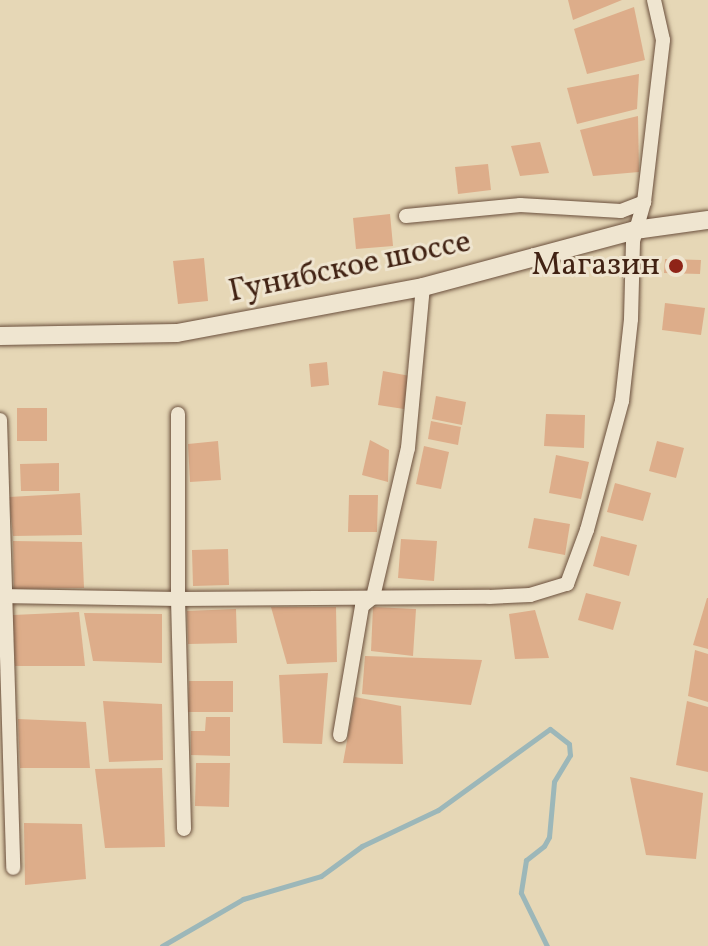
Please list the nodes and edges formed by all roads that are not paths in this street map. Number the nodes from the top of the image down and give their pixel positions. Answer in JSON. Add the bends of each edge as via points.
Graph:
{"nodes":[{"id":1,"x":654,"y":0,"type":"edge"},
{"id":2,"x":644,"y":202,"type":"junction"},
{"id":3,"x":406,"y":216,"type":"dead end"},
{"id":4,"x":708,"y":220,"type":"edge"},
{"id":5,"x":635,"y":230,"type":"junction"},
{"id":6,"x":423,"y":287,"type":"junction"},
{"id":7,"x":0,"y":336,"type":"edge"},
{"id":8,"x":178,"y":414,"type":"dead end"},
{"id":9,"x":0,"y":420,"type":"edge"},
{"id":10,"x":3,"y":596,"type":"edge"},
{"id":11,"x":373,"y":597,"type":"junction"},
{"id":12,"x":178,"y":599,"type":"junction"},
{"id":13,"x":340,"y":735,"type":"dead end"},
{"id":14,"x":184,"y":829,"type":"dead end"},
{"id":15,"x":13,"y":868,"type":"dead end"}],
"edges":[{"from":1,"to":2,"type":"street","via":[[663,40]]},
{"from":2,"to":3,"type":"street","via":[[621,211],[520,205]]},
{"from":2,"to":5,"type":"street"},
{"from":4,"to":5,"type":"main road","name":"Гунибское шоссе"},
{"from":5,"to":6,"type":"main road","name":"Гунибское шоссе"},
{"from":5,"to":11,"type":"street","via":[[622,401],[567,584],[530,595]]},
{"from":6,"to":7,"type":"main road","name":"Гунибское шоссе","via":[[177,333]]},
{"from":6,"to":11,"type":"street","via":[[408,448]]},
{"from":8,"to":12,"type":"street"},
{"from":9,"to":10,"type":"street"},
{"from":10,"to":12,"type":"street"},
{"from":10,"to":15,"type":"street"},
{"from":11,"to":12,"type":"street"},
{"from":11,"to":13,"type":"street","via":[[362,606],[359,618]]},
{"from":12,"to":14,"type":"street"}]}
